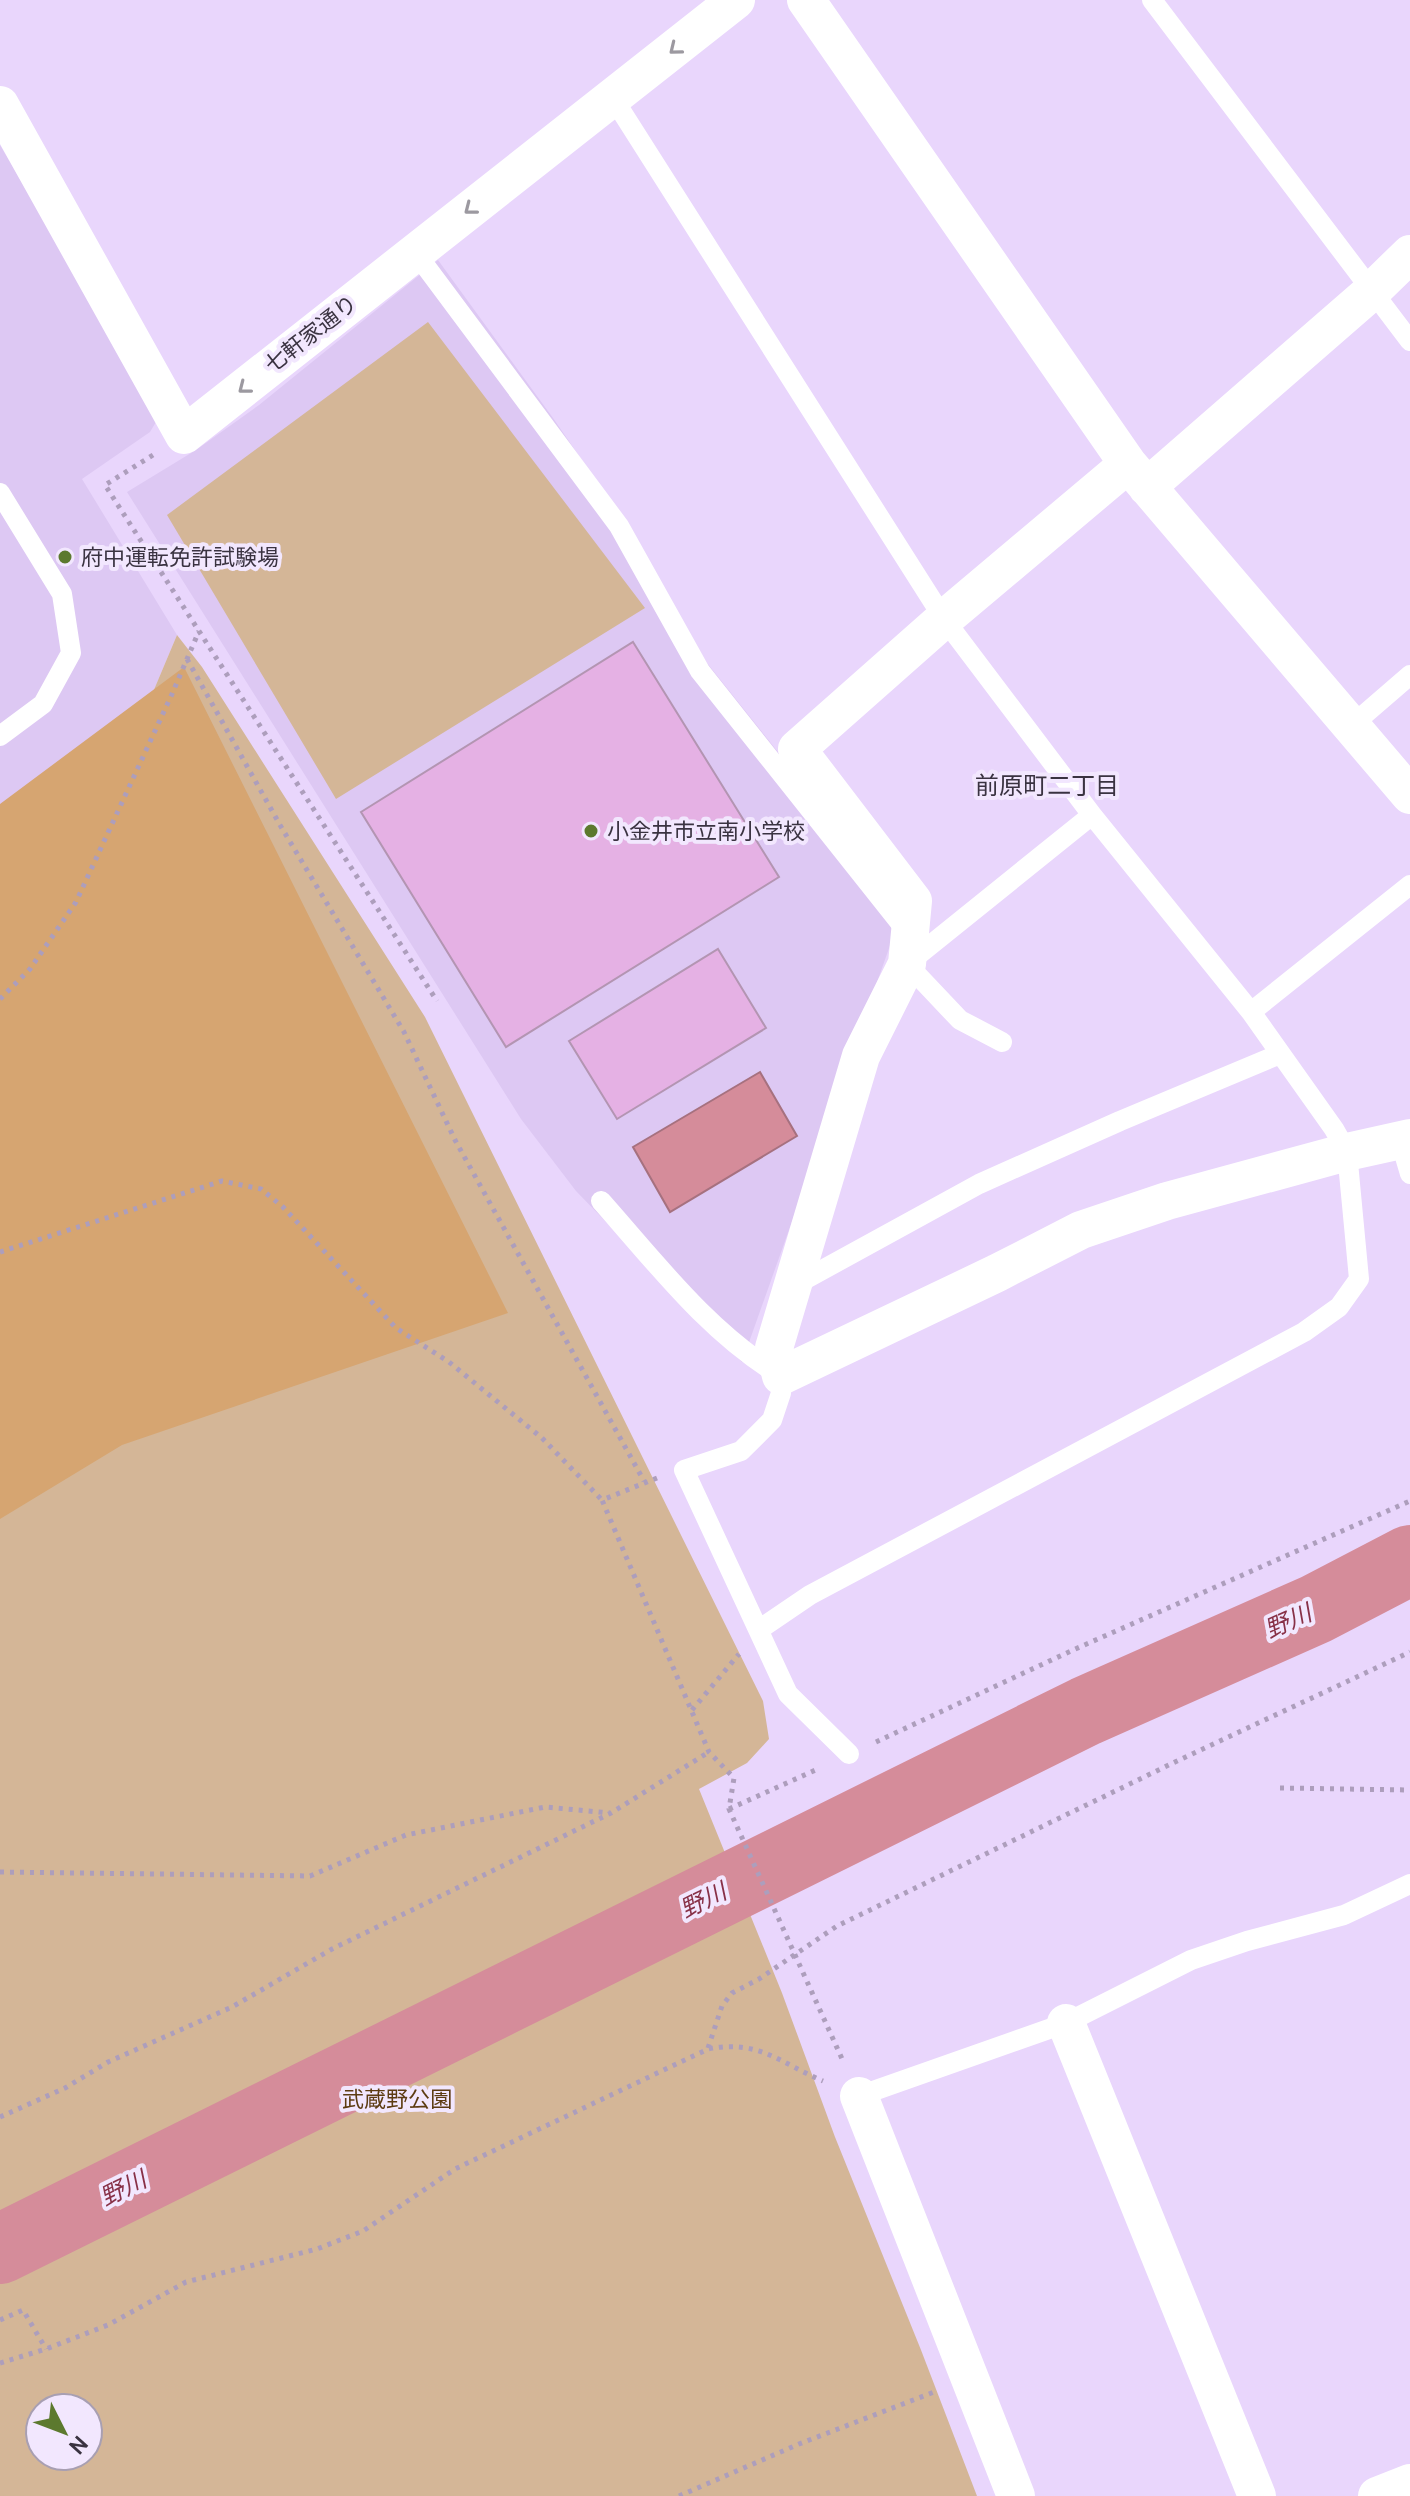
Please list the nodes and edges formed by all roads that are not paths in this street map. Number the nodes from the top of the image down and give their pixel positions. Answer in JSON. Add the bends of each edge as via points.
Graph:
{"nodes":[{"id":1,"x":736,"y":0,"type":"edge"},
{"id":2,"x":806,"y":0,"type":"edge"},
{"id":3,"x":1152,"y":0,"type":"edge"},
{"id":4,"x":613,"y":98,"type":"junction"},
{"id":5,"x":0,"y":105,"type":"edge"},
{"id":6,"x":415,"y":252,"type":"junction"},
{"id":7,"x":1410,"y":254,"type":"edge"},
{"id":8,"x":1371,"y":292,"type":"junction"},
{"id":9,"x":1410,"y":341,"type":"edge"},
{"id":10,"x":1138,"y":475,"type":"junction"},
{"id":11,"x":3,"y":502,"type":"edge"},
{"id":12,"x":944,"y":619,"type":"junction"},
{"id":13,"x":1410,"y":675,"type":"edge"},
{"id":14,"x":1351,"y":726,"type":"junction"},
{"id":15,"x":0,"y":736,"type":"edge"},
{"id":16,"x":1410,"y":795,"type":"edge"},
{"id":17,"x":1092,"y":815,"type":"junction"},
{"id":18,"x":1410,"y":885,"type":"edge"},
{"id":19,"x":908,"y":950,"type":"junction"},
{"id":20,"x":1251,"y":1012,"type":"junction"},
{"id":21,"x":1002,"y":1042,"type":"dead end"},
{"id":22,"x":1280,"y":1054,"type":"junction"},
{"id":23,"x":1407,"y":1151,"type":"edge"},
{"id":24,"x":1347,"y":1152,"type":"junction"},
{"id":25,"x":601,"y":1201,"type":"dead end"},
{"id":26,"x":792,"y":1287,"type":"junction"},
{"id":27,"x":781,"y":1376,"type":"junction"},
{"id":28,"x":760,"y":1629,"type":"junction"},
{"id":29,"x":849,"y":1754,"type":"road end"},
{"id":30,"x":1410,"y":1884,"type":"edge"},
{"id":31,"x":1066,"y":2023,"type":"junction"},
{"id":32,"x":859,"y":2096,"type":"joint"},
{"id":33,"x":1410,"y":2483,"type":"edge"},
{"id":34,"x":1016,"y":2496,"type":"edge"},
{"id":35,"x":1257,"y":2496,"type":"edge"},
{"id":36,"x":1377,"y":2496,"type":"edge"}],
"edges":[{"from":1,"to":4,"type":"street","name":"七軒家通り","one_way":true},
{"from":2,"to":10,"type":"street"},
{"from":3,"to":8,"type":"lane"},
{"from":4,"to":6,"type":"street","name":"七軒家通り","one_way":true},
{"from":4,"to":12,"type":"lane"},
{"from":6,"to":5,"type":"street","name":"七軒家通り","one_way":true,"via":[[184,435]]},
{"from":6,"to":19,"type":"lane","via":[[619,526],[700,671]]},
{"from":7,"to":8,"type":"street"},
{"from":8,"to":9,"type":"lane"},
{"from":8,"to":10,"type":"street"},
{"from":10,"to":12,"type":"street"},
{"from":10,"to":14,"type":"street"},
{"from":11,"to":15,"type":"lane","via":[[62,594],[71,653],[43,704]]},
{"from":12,"to":17,"type":"lane"},
{"from":12,"to":19,"type":"street","via":[[797,749],[913,901]]},
{"from":13,"to":14,"type":"lane"},
{"from":14,"to":16,"type":"street"},
{"from":17,"to":19,"type":"lane"},
{"from":17,"to":20,"type":"lane"},
{"from":18,"to":20,"type":"lane"},
{"from":19,"to":21,"type":"lane","via":[[960,1020]]},
{"from":19,"to":26,"type":"street","via":[[861,1056]]},
{"from":20,"to":22,"type":"lane"},
{"from":22,"to":24,"type":"lane"},
{"from":22,"to":26,"type":"lane","via":[[979,1184]]},
{"from":23,"to":24,"type":"street"},
{"from":24,"to":27,"type":"street","via":[[1081,1230]]},
{"from":24,"to":28,"type":"lane","via":[[1359,1279],[1339,1307],[1304,1332],[810,1595]]},
{"from":25,"to":27,"type":"lane","via":[[691,1303],[751,1358]]},
{"from":26,"to":27,"type":"street","via":[[774,1348]]},
{"from":27,"to":28,"type":"lane","via":[[772,1420],[741,1451],[684,1470]]},
{"from":28,"to":29,"type":"lane","via":[[788,1694]]},
{"from":30,"to":31,"type":"lane","via":[[1344,1915],[1191,1960]]},
{"from":31,"to":32,"type":"lane"},
{"from":31,"to":35,"type":"street"},
{"from":32,"to":34,"type":"street"},
{"from":33,"to":36,"type":"street"}]}
